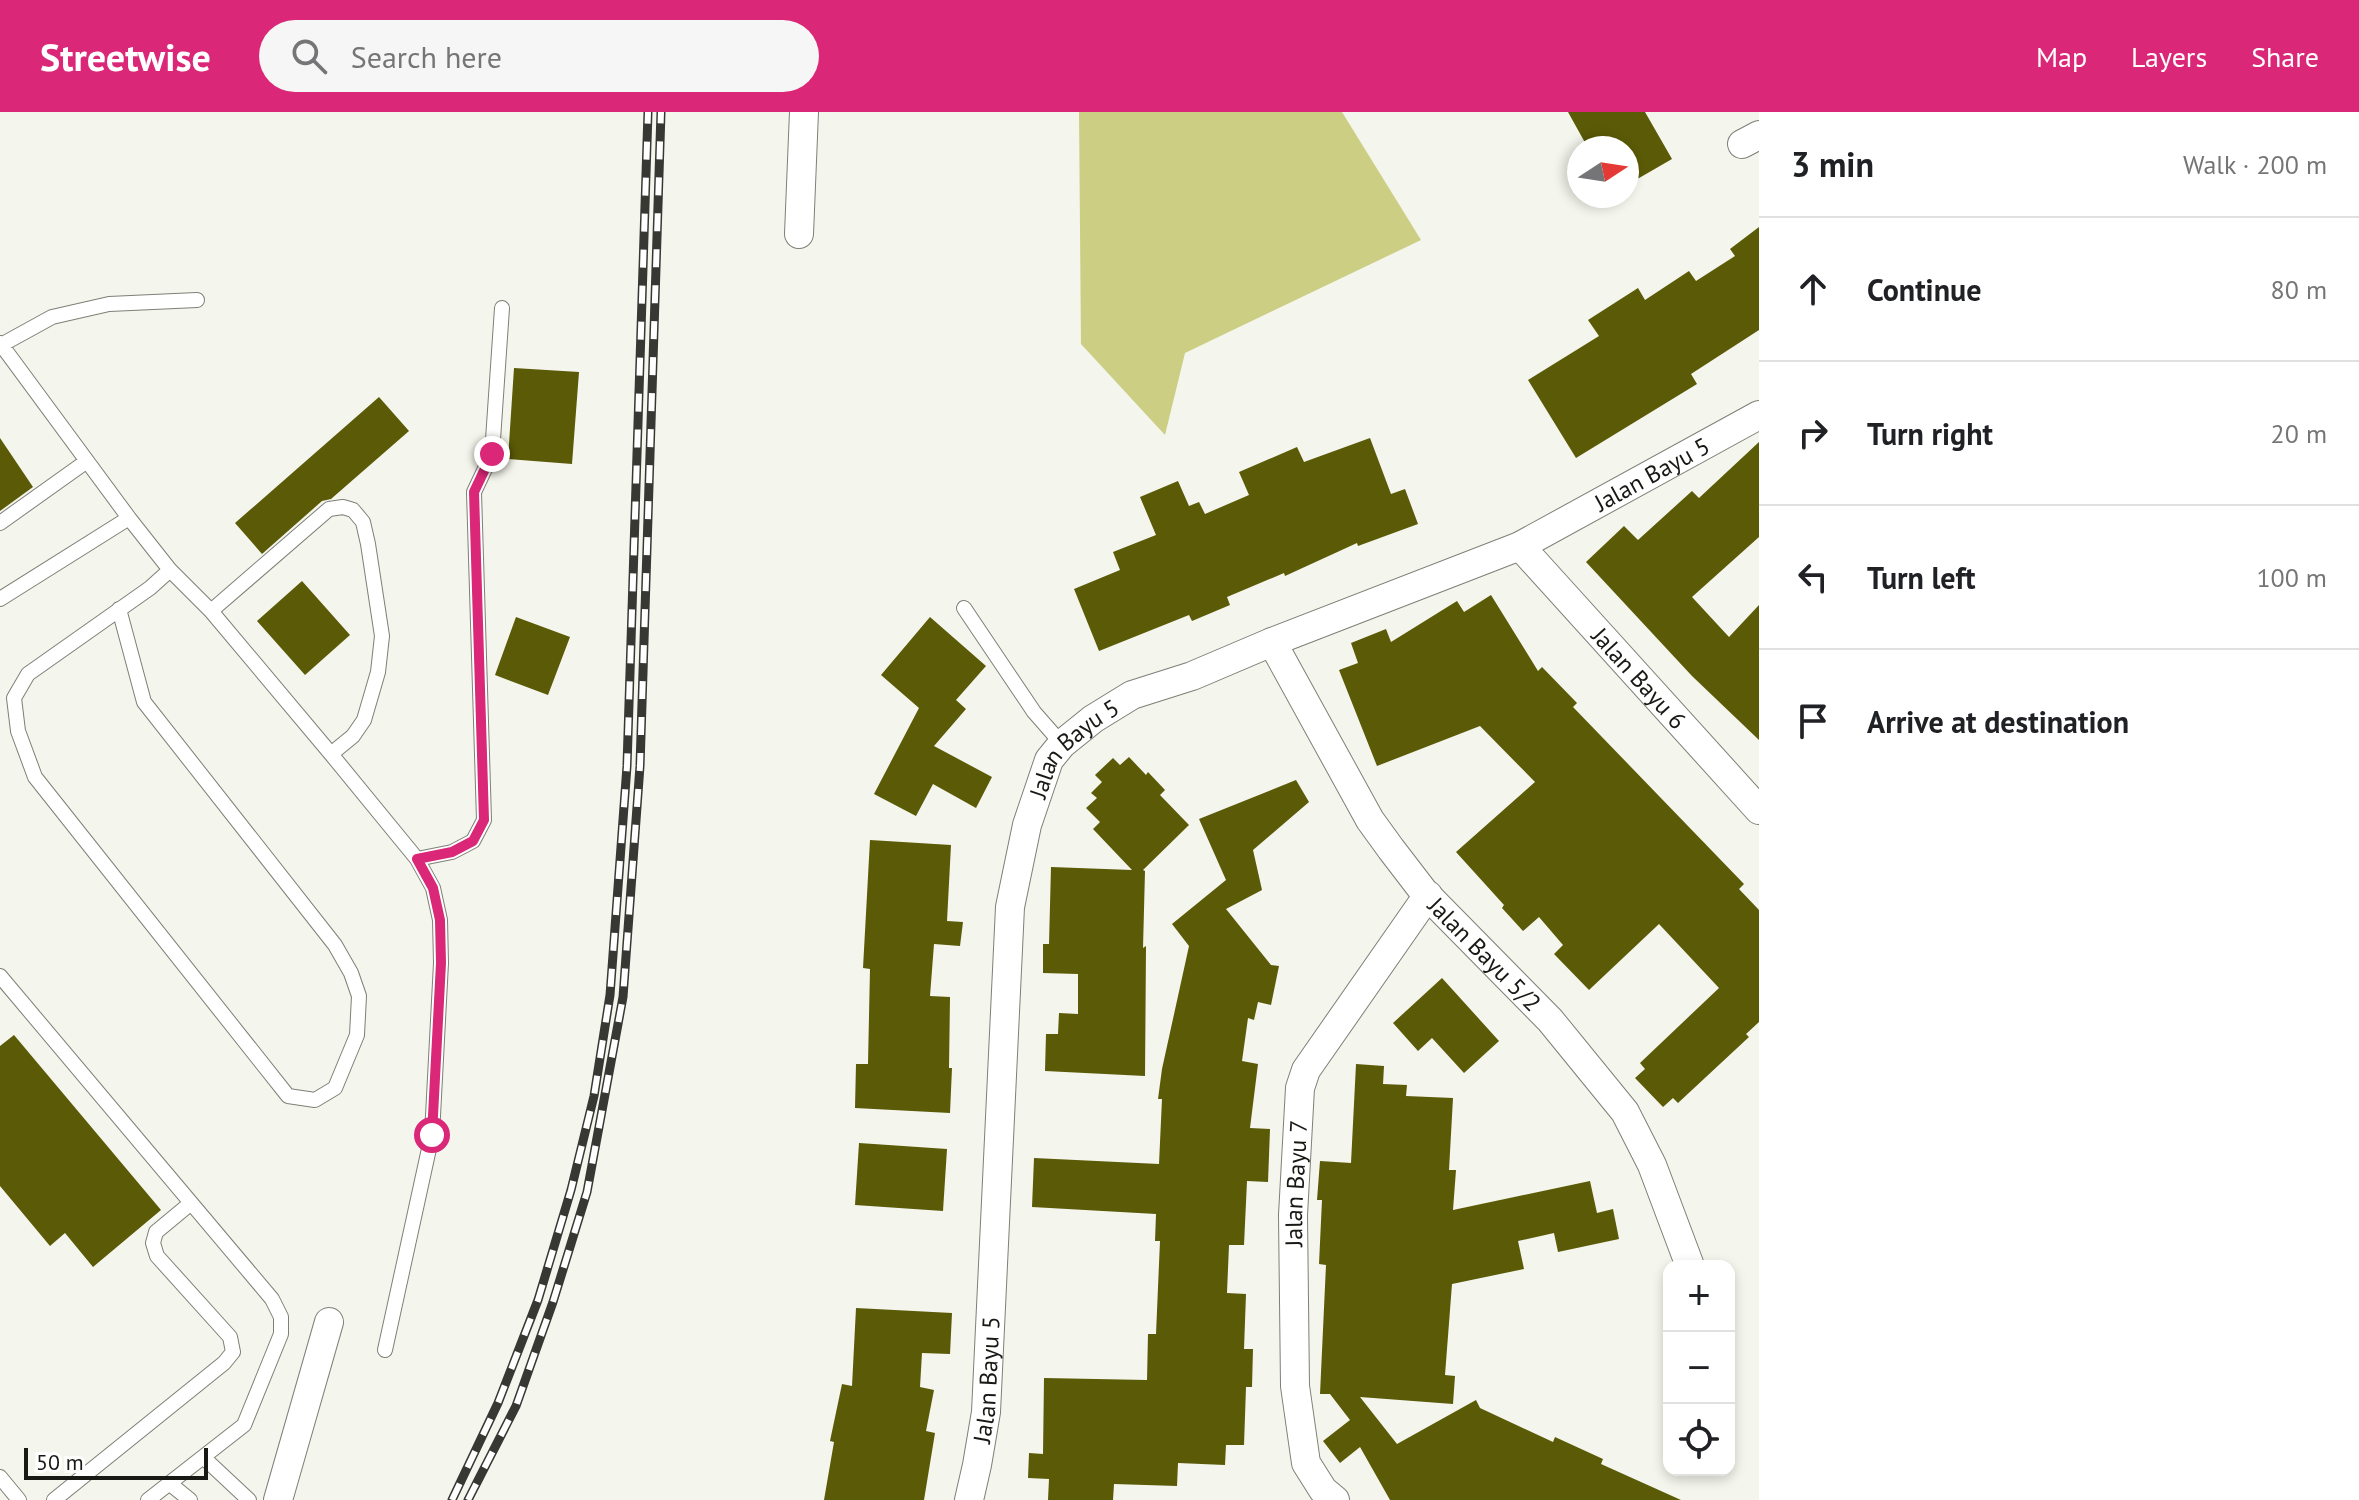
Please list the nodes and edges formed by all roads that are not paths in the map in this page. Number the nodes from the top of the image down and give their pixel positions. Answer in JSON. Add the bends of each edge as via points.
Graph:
{"nodes":[{"id":1,"x":804,"y":112,"type":"edge"},
{"id":2,"x":799,"y":234,"type":"dead end"},
{"id":3,"x":197,"y":300,"type":"dead end"},
{"id":4,"x":502,"y":308,"type":"dead end"},
{"id":5,"x":1,"y":344,"type":"edge"},
{"id":6,"x":1759,"y":415,"type":"edge"},
{"id":7,"x":87,"y":461,"type":"junction"},
{"id":8,"x":129,"y":518,"type":"junction"},
{"id":9,"x":0,"y":523,"type":"edge"},
{"id":10,"x":1520,"y":546,"type":"junction"},
{"id":11,"x":170,"y":570,"type":"junction"},
{"id":12,"x":0,"y":599,"type":"edge"},
{"id":13,"x":964,"y":608,"type":"dead end"},
{"id":14,"x":119,"y":609,"type":"junction"},
{"id":15,"x":211,"y":611,"type":"junction"},
{"id":16,"x":1272,"y":642,"type":"junction"},
{"id":17,"x":1062,"y":744,"type":"junction"},
{"id":18,"x":331,"y":754,"type":"junction"},
{"id":19,"x":1759,"y":810,"type":"edge"},
{"id":20,"x":417,"y":859,"type":"junction"},
{"id":21,"x":1428,"y":895,"type":"junction"},
{"id":22,"x":0,"y":976,"type":"edge"},
{"id":23,"x":191,"y":1203,"type":"junction"},
{"id":24,"x":1688,"y":1260,"type":"edge"},
{"id":25,"x":329,"y":1322,"type":"dead end"},
{"id":26,"x":385,"y":1350,"type":"dead end"},
{"id":27,"x":203,"y":1457,"type":"junction"},
{"id":28,"x":0,"y":1477,"type":"edge"},
{"id":29,"x":169,"y":1483,"type":"junction"},
{"id":30,"x":19,"y":1500,"type":"edge"},
{"id":31,"x":54,"y":1500,"type":"edge"},
{"id":32,"x":148,"y":1500,"type":"edge"},
{"id":33,"x":190,"y":1500,"type":"edge"},
{"id":34,"x":249,"y":1500,"type":"edge"},
{"id":35,"x":278,"y":1500,"type":"edge"},
{"id":36,"x":969,"y":1500,"type":"edge"},
{"id":37,"x":1335,"y":1500,"type":"edge"}],
"edges":[{"from":1,"to":2,"type":"street"},
{"from":3,"to":5,"type":"lane","via":[[109,304],[52,317]]},
{"from":4,"to":20,"type":"lane","via":[[492,454],[474,492],[484,820],[473,841],[452,852]]},
{"from":5,"to":7,"type":"lane"},
{"from":6,"to":10,"type":"street","name":"Jalan Bayu 5"},
{"from":7,"to":8,"type":"lane"},
{"from":7,"to":9,"type":"lane"},
{"from":8,"to":11,"type":"lane"},
{"from":8,"to":12,"type":"lane"},
{"from":10,"to":16,"type":"street","name":"Jalan Bayu 5"},
{"from":10,"to":19,"type":"street","name":"Jalan Bayu 6"},
{"from":11,"to":14,"type":"lane"},
{"from":11,"to":15,"type":"lane"},
{"from":13,"to":17,"type":"lane","via":[[1034,712]]},
{"from":14,"to":14,"type":"lane","via":[[144,702],[335,945],[351,973],[359,996],[357,1035],[335,1088],[315,1100],[288,1096],[35,777],[18,731],[14,698],[28,674]]},
{"from":15,"to":18,"type":"lane"},
{"from":15,"to":18,"type":"lane","via":[[329,509],[353,510],[363,522],[368,544],[381,654],[364,720]]},
{"from":16,"to":17,"type":"street","name":"Jalan Bayu 5","via":[[1132,695]]},
{"from":16,"to":21,"type":"street","name":"Jalan Bayu 5/2","via":[[1370,820]]},
{"from":17,"to":36,"type":"street","name":"Jalan Bayu 5","via":[[1049,760],[1027,825],[1010,907],[986,1412]]},
{"from":18,"to":20,"type":"lane"},
{"from":20,"to":26,"type":"lane","via":[[433,888],[440,920],[432,1135]]},
{"from":21,"to":24,"type":"street","name":"Jalan Bayu 5/2","via":[[1550,1020],[1625,1112],[1652,1165]]},
{"from":21,"to":37,"type":"street","name":"Jalan Bayu 7","via":[[1306,1070],[1300,1088],[1293,1215],[1295,1386],[1306,1463]]},
{"from":22,"to":23,"type":"lane"},
{"from":23,"to":27,"type":"lane","via":[[272,1299],[281,1317],[281,1334],[244,1425]]},
{"from":23,"to":31,"type":"lane","via":[[156,1232],[153,1243],[157,1256],[230,1337],[233,1352]]},
{"from":25,"to":35,"type":"street"},
{"from":27,"to":29,"type":"lane"},
{"from":27,"to":34,"type":"lane"},
{"from":28,"to":30,"type":"lane"},
{"from":29,"to":32,"type":"lane"},
{"from":29,"to":33,"type":"lane"}]}
